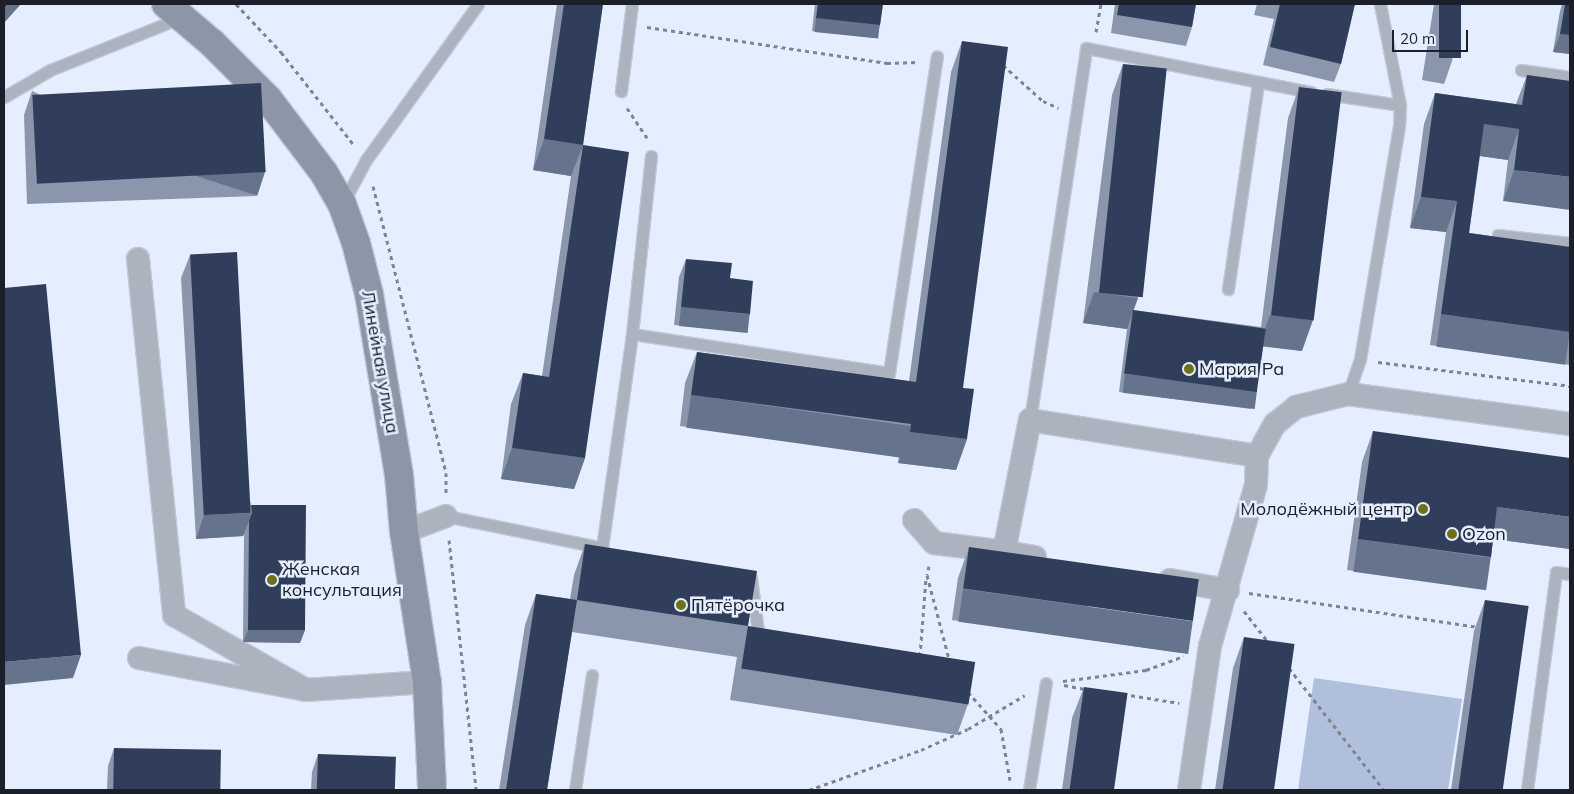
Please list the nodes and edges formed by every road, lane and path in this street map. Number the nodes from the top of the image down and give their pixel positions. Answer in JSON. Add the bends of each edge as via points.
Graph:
{"nodes":[{"id":1,"x":478,"y":4,"type":"edge"},
{"id":2,"x":632,"y":4,"type":"edge"},
{"id":3,"x":1101,"y":4,"type":"edge"},
{"id":4,"x":1380,"y":4,"type":"edge"},
{"id":5,"x":174,"y":11,"type":"edge"},
{"id":6,"x":629,"y":24,"type":"junction"},
{"id":7,"x":1093,"y":50,"type":"junction"},
{"id":8,"x":937,"y":57,"type":"joint"},
{"id":9,"x":1000,"y":64,"type":"edge"},
{"id":10,"x":1521,"y":70,"type":"dead end"},
{"id":11,"x":1570,"y":77,"type":"edge"},
{"id":12,"x":1258,"y":84,"type":"junction"},
{"id":13,"x":621,"y":91,"type":"joint"},
{"id":14,"x":4,"y":97,"type":"edge"},
{"id":15,"x":1400,"y":105,"type":"junction"},
{"id":16,"x":1076,"y":115,"type":"junction"},
{"id":17,"x":651,"y":156,"type":"joint"},
{"id":18,"x":342,"y":204,"type":"junction"},
{"id":19,"x":1498,"y":235,"type":"edge"},
{"id":20,"x":1570,"y":243,"type":"edge"},
{"id":21,"x":138,"y":259,"type":"dead end"},
{"id":22,"x":1228,"y":288,"type":"dead end"},
{"id":23,"x":632,"y":334,"type":"junction"},
{"id":24,"x":1360,"y":359,"type":"junction"},
{"id":25,"x":1570,"y":386,"type":"edge"},
{"id":26,"x":1348,"y":394,"type":"junction"},
{"id":27,"x":1030,"y":420,"type":"junction"},
{"id":28,"x":1570,"y":424,"type":"edge"},
{"id":29,"x":1257,"y":456,"type":"junction"},
{"id":30,"x":446,"y":516,"type":"joint"},
{"id":31,"x":914,"y":520,"type":"dead end"},
{"id":32,"x":404,"y":532,"type":"junction"},
{"id":33,"x":934,"y":543,"type":"junction"},
{"id":34,"x":1004,"y":552,"type":"junction"},
{"id":35,"x":1053,"y":560,"type":"edge"},
{"id":36,"x":1570,"y":574,"type":"edge"},
{"id":37,"x":734,"y":575,"type":"edge"},
{"id":38,"x":927,"y":575,"type":"junction"},
{"id":39,"x":1150,"y":577,"type":"edge"},
{"id":40,"x":1228,"y":590,"type":"junction"},
{"id":41,"x":1481,"y":627,"type":"edge"},
{"id":42,"x":767,"y":641,"type":"edge"},
{"id":43,"x":1270,"y":644,"type":"edge"},
{"id":44,"x":1210,"y":646,"type":"junction"},
{"id":45,"x":139,"y":658,"type":"dead end"},
{"id":46,"x":1282,"y":660,"type":"edge"},
{"id":47,"x":950,"y":664,"type":"edge"},
{"id":48,"x":919,"y":665,"type":"edge"},
{"id":49,"x":592,"y":675,"type":"dead end"},
{"id":50,"x":427,"y":682,"type":"junction"},
{"id":51,"x":1046,"y":683,"type":"junction"},
{"id":52,"x":964,"y":688,"type":"edge"},
{"id":53,"x":306,"y":690,"type":"junction"},
{"id":54,"x":1095,"y":690,"type":"edge"},
{"id":55,"x":1115,"y":693,"type":"edge"},
{"id":56,"x":1202,"y":706,"type":"junction"},
{"id":57,"x":987,"y":717,"type":"junction"},
{"id":58,"x":432,"y":790,"type":"edge"},
{"id":59,"x":576,"y":790,"type":"edge"},
{"id":60,"x":809,"y":790,"type":"edge"},
{"id":61,"x":1012,"y":790,"type":"edge"},
{"id":62,"x":1029,"y":790,"type":"edge"},
{"id":63,"x":1189,"y":790,"type":"edge"},
{"id":64,"x":1384,"y":790,"type":"edge"},
{"id":65,"x":1527,"y":790,"type":"edge"}],
"edges":[{"from":1,"to":18,"type":"lane","via":[[366,160]]},
{"from":2,"to":6,"type":"lane"},
{"from":3,"to":7,"type":"path"},
{"from":4,"to":15,"type":"lane"},
{"from":5,"to":14,"type":"lane","via":[[50,70]]},
{"from":5,"to":18,"type":"main road","name":"Линейная улица","via":[[268,99],[324,173]]},
{"from":6,"to":8,"type":"path","via":[[887,63],[910,64]]},
{"from":6,"to":13,"type":"lane"},
{"from":7,"to":12,"type":"lane"},
{"from":7,"to":16,"type":"lane","via":[[1086,48]]},
{"from":8,"to":23,"type":"lane","via":[[889,373]]},
{"from":9,"to":16,"type":"path","via":[[1043,101]]},
{"from":10,"to":11,"type":"lane"},
{"from":12,"to":15,"type":"lane"},
{"from":12,"to":22,"type":"lane"},
{"from":13,"to":17,"type":"path","via":[[622,100],[646,136]]},
{"from":15,"to":24,"type":"lane"},
{"from":16,"to":27,"type":"lane"},
{"from":17,"to":23,"type":"lane"},
{"from":18,"to":32,"type":"main road","name":"Линейная улица","via":[[369,294],[399,475]]},
{"from":19,"to":20,"type":"lane"},
{"from":21,"to":53,"type":"street","via":[[174,615]]},
{"from":23,"to":30,"type":"lane","via":[[607,549]]},
{"from":24,"to":25,"type":"path"},
{"from":24,"to":26,"type":"lane"},
{"from":26,"to":28,"type":"street"},
{"from":26,"to":29,"type":"street","via":[[1296,407],[1275,424]]},
{"from":27,"to":29,"type":"street"},
{"from":27,"to":34,"type":"street"},
{"from":29,"to":40,"type":"street","via":[[1256,484]]},
{"from":30,"to":32,"type":"street"},
{"from":31,"to":33,"type":"street"},
{"from":32,"to":50,"type":"main road","name":"Линейная улица"},
{"from":33,"to":34,"type":"street"},
{"from":33,"to":38,"type":"path"},
{"from":34,"to":35,"type":"street"},
{"from":36,"to":65,"type":"lane","via":[[1556,572]]},
{"from":37,"to":42,"type":"lane","via":[[753,579],[758,640]]},
{"from":38,"to":47,"type":"path"},
{"from":38,"to":48,"type":"path"},
{"from":39,"to":40,"type":"street"},
{"from":40,"to":41,"type":"path"},
{"from":40,"to":43,"type":"path"},
{"from":40,"to":44,"type":"street"},
{"from":44,"to":51,"type":"path","via":[[1146,670]]},
{"from":44,"to":56,"type":"street"},
{"from":45,"to":53,"type":"street"},
{"from":46,"to":64,"type":"path"},
{"from":49,"to":59,"type":"lane"},
{"from":50,"to":53,"type":"street"},
{"from":50,"to":58,"type":"main road","name":"Линейная улица"},
{"from":51,"to":54,"type":"path"},
{"from":51,"to":57,"type":"path"},
{"from":51,"to":62,"type":"lane"},
{"from":52,"to":57,"type":"path"},
{"from":55,"to":56,"type":"path"},
{"from":56,"to":63,"type":"street"},
{"from":57,"to":60,"type":"path","via":[[921,750]]},
{"from":57,"to":61,"type":"path","via":[[1001,729]]}]}
